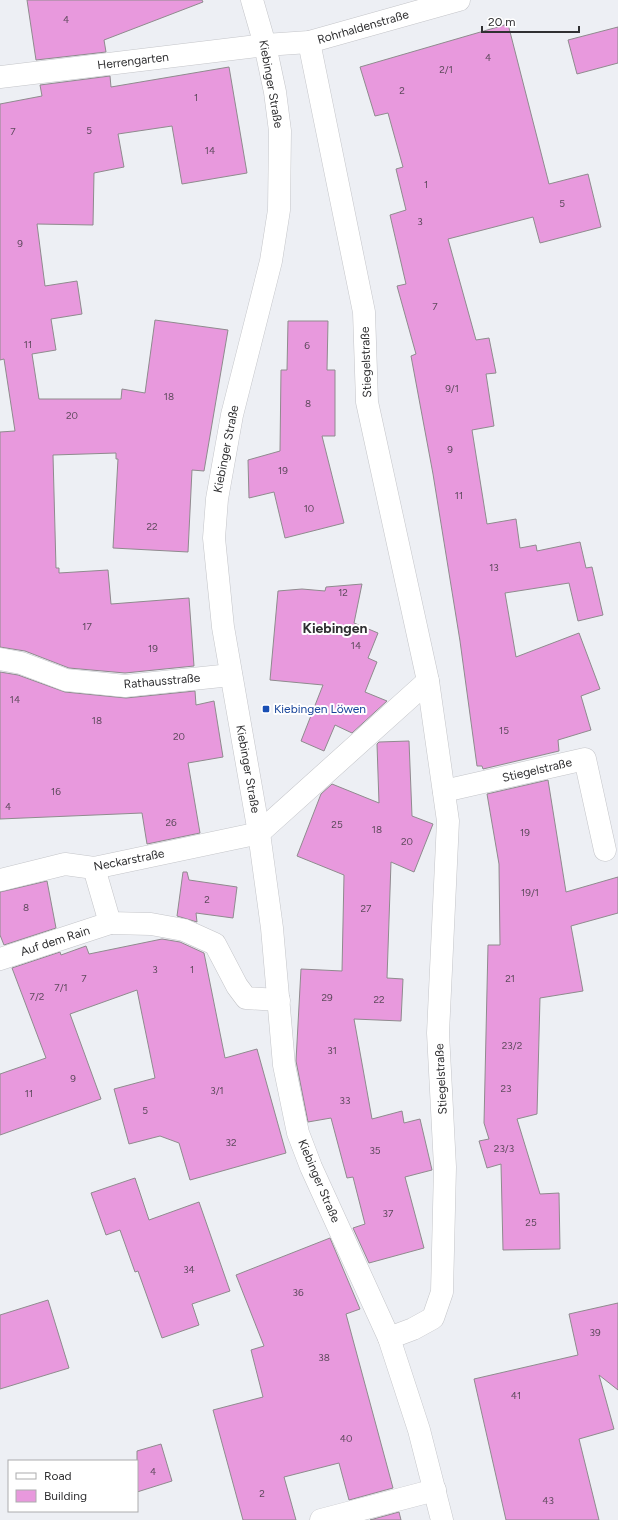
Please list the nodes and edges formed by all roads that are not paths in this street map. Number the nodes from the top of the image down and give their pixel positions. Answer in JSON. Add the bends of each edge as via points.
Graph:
{"nodes":[{"id":1,"x":252,"y":0,"type":"edge"},
{"id":2,"x":459,"y":0,"type":"edge"},
{"id":3,"x":309,"y":42,"type":"junction"},
{"id":4,"x":265,"y":45,"type":"junction"},
{"id":5,"x":0,"y":77,"type":"edge"},
{"id":6,"x":0,"y":659,"type":"edge"},
{"id":7,"x":231,"y":675,"type":"junction"},
{"id":8,"x":428,"y":681,"type":"junction"},
{"id":9,"x":444,"y":791,"type":"junction"},
{"id":10,"x":259,"y":833,"type":"junction"},
{"id":11,"x":605,"y":850,"type":"dead end"},
{"id":12,"x":94,"y":868,"type":"junction"},
{"id":13,"x":0,"y":880,"type":"edge"},
{"id":14,"x":110,"y":923,"type":"junction"},
{"id":15,"x":0,"y":959,"type":"edge"},
{"id":16,"x":280,"y":1000,"type":"junction"},
{"id":17,"x":389,"y":1338,"type":"junction"},
{"id":18,"x":435,"y":1490,"type":"junction"},
{"id":19,"x":321,"y":1520,"type":"edge"},
{"id":20,"x":442,"y":1520,"type":"edge"}],
"edges":[{"from":1,"to":4,"type":"street","name":"Kiebinger Straße"},
{"from":2,"to":3,"type":"street","name":"Rohrhaldenstraße"},
{"from":3,"to":4,"type":"street","name":"Rohrhaldenstraße"},
{"from":3,"to":8,"type":"street","name":"Stiegelstraße","via":[[364,312],[367,402]]},
{"from":4,"to":5,"type":"street","name":"Herrengarten"},
{"from":4,"to":7,"type":"street","name":"Kiebinger Straße","via":[[280,131],[279,210],[271,261],[223,458],[214,538],[222,619]]},
{"from":6,"to":7,"type":"street","name":"Rathausstraße","via":[[21,663],[66,680],[125,686]]},
{"from":7,"to":10,"type":"street","name":"Kiebinger Straße"},
{"from":8,"to":9,"type":"street","name":"Stiegelstraße"},
{"from":8,"to":10,"type":"street"},
{"from":9,"to":11,"type":"street","name":"Stiegelstraße","via":[[585,759]]},
{"from":9,"to":17,"type":"street","name":"Stiegelstraße","via":[[448,821],[438,1033],[445,1168],[442,1292],[433,1318]]},
{"from":10,"to":12,"type":"street","name":"Neckarstraße"},
{"from":10,"to":16,"type":"street","name":"Kiebinger Straße"},
{"from":12,"to":13,"type":"street","name":"Neckarstraße","via":[[65,864]]},
{"from":12,"to":14,"type":"street"},
{"from":14,"to":15,"type":"street","name":"Auf dem Rain"},
{"from":14,"to":16,"type":"street","name":"Auf dem Rain","via":[[151,924],[184,930],[215,944],[246,998]]},
{"from":16,"to":17,"type":"street","name":"Kiebinger Straße","via":[[284,1065],[298,1133],[316,1180]]},
{"from":17,"to":18,"type":"street","name":"Kiebinger Straße","via":[[407,1387]]},
{"from":18,"to":19,"type":"street"},
{"from":18,"to":20,"type":"street","name":"Kiebinger Straße"}]}
